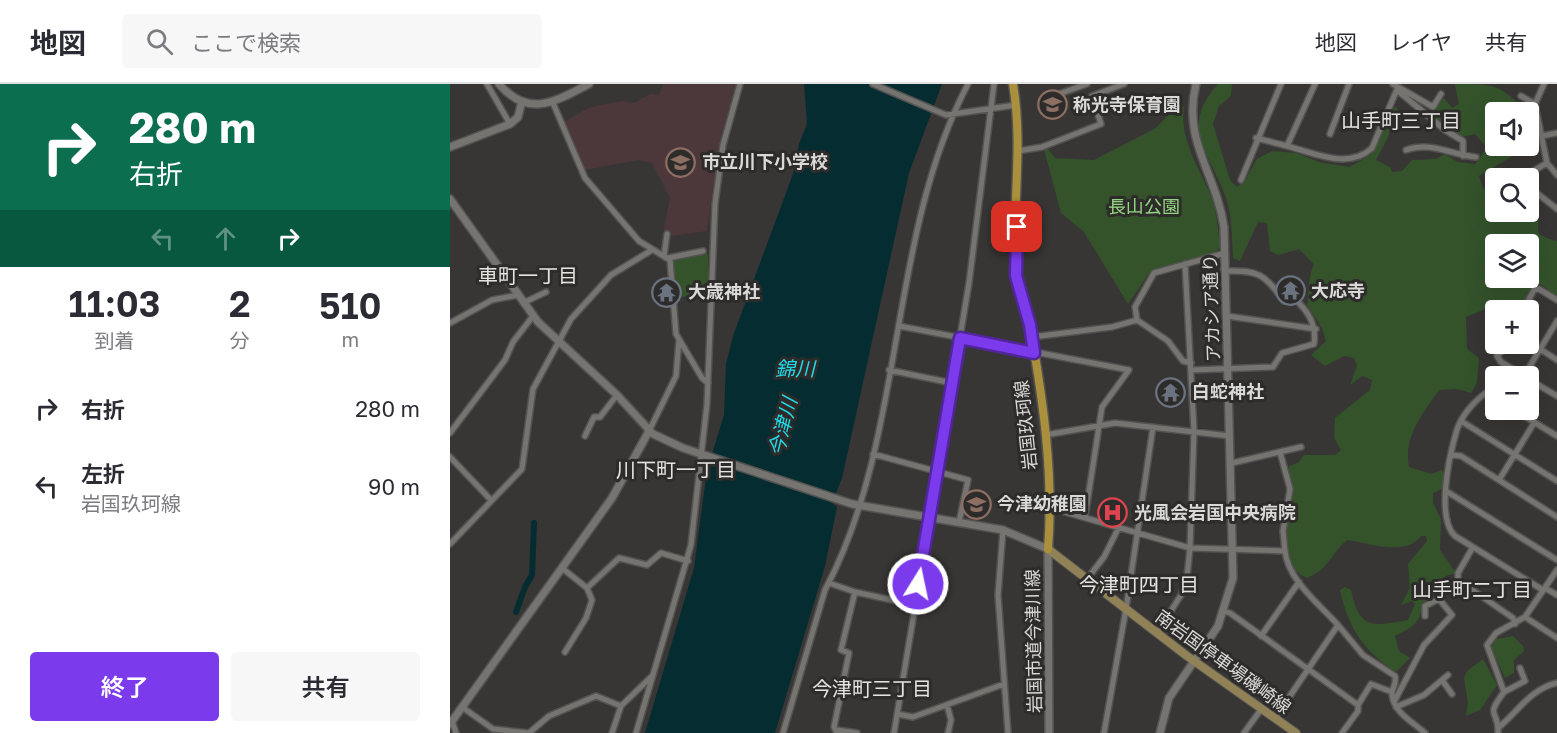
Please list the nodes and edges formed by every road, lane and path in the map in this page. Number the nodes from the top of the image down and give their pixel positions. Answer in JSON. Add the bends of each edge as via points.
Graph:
{"nodes":[{"id":1,"x":487,"y":84,"type":"edge"},
{"id":2,"x":499,"y":84,"type":"edge"},
{"id":3,"x":589,"y":84,"type":"edge"},
{"id":4,"x":740,"y":84,"type":"edge"},
{"id":5,"x":873,"y":84,"type":"edge"},
{"id":6,"x":968,"y":84,"type":"edge"},
{"id":7,"x":994,"y":84,"type":"edge"},
{"id":8,"x":1013,"y":84,"type":"edge"},
{"id":9,"x":1085,"y":84,"type":"edge"},
{"id":10,"x":1124,"y":84,"type":"edge"},
{"id":11,"x":1196,"y":84,"type":"edge"},
{"id":12,"x":1281,"y":84,"type":"edge"},
{"id":13,"x":1315,"y":84,"type":"edge"},
{"id":14,"x":1349,"y":84,"type":"edge"},
{"id":15,"x":1544,"y":84,"type":"edge"},
{"id":16,"x":1396,"y":87,"type":"edge"},
{"id":17,"x":1441,"y":94,"type":"dead end"},
{"id":18,"x":1056,"y":95,"type":"dead end"},
{"id":19,"x":1094,"y":95,"type":"junction"},
{"id":20,"x":1521,"y":96,"type":"dead end"},
{"id":21,"x":522,"y":101,"type":"junction"},
{"id":22,"x":1532,"y":102,"type":"edge"},
{"id":23,"x":1536,"y":102,"type":"edge"},
{"id":24,"x":553,"y":103,"type":"junction"},
{"id":25,"x":1016,"y":105,"type":"junction"},
{"id":26,"x":992,"y":109,"type":"junction"},
{"id":27,"x":952,"y":115,"type":"junction"},
{"id":28,"x":1539,"y":122,"type":"edge"},
{"id":29,"x":510,"y":124,"type":"junction"},
{"id":30,"x":1557,"y":133,"type":"edge"},
{"id":31,"x":1330,"y":134,"type":"dead end"},
{"id":32,"x":1542,"y":136,"type":"junction"},
{"id":33,"x":1256,"y":138,"type":"junction"},
{"id":34,"x":450,"y":147,"type":"edge"},
{"id":35,"x":1287,"y":147,"type":"junction"},
{"id":36,"x":1406,"y":150,"type":"dead end"},
{"id":37,"x":1018,"y":151,"type":"junction"},
{"id":38,"x":1463,"y":156,"type":"junction"},
{"id":39,"x":1476,"y":157,"type":"dead end"},
{"id":40,"x":1547,"y":163,"type":"junction"},
{"id":41,"x":1538,"y":168,"type":"edge"},
{"id":42,"x":1557,"y":175,"type":"edge"},
{"id":43,"x":1241,"y":180,"type":"dead end"},
{"id":44,"x":1539,"y":195,"type":"edge"},
{"id":45,"x":450,"y":199,"type":"edge"},
{"id":46,"x":1557,"y":209,"type":"edge"},
{"id":47,"x":667,"y":234,"type":"dead end"},
{"id":48,"x":652,"y":250,"type":"junction"},
{"id":49,"x":703,"y":251,"type":"dead end"},
{"id":50,"x":1225,"y":254,"type":"junction"},
{"id":51,"x":666,"y":257,"type":"junction"},
{"id":52,"x":1185,"y":264,"type":"junction"},
{"id":53,"x":1226,"y":271,"type":"junction"},
{"id":54,"x":546,"y":292,"type":"dead end"},
{"id":55,"x":518,"y":295,"type":"junction"},
{"id":56,"x":1528,"y":300,"type":"edge"},
{"id":57,"x":1557,"y":300,"type":"edge"},
{"id":58,"x":523,"y":303,"type":"junction"},
{"id":59,"x":533,"y":316,"type":"junction"},
{"id":60,"x":1227,"y":316,"type":"junction"},
{"id":61,"x":1137,"y":320,"type":"junction"},
{"id":62,"x":1557,"y":321,"type":"edge"},
{"id":63,"x":450,"y":323,"type":"edge"},
{"id":64,"x":899,"y":326,"type":"junction"},
{"id":65,"x":1316,"y":329,"type":"junction"},
{"id":66,"x":1032,"y":337,"type":"junction"},
{"id":67,"x":960,"y":338,"type":"junction"},
{"id":68,"x":679,"y":340,"type":"junction"},
{"id":69,"x":559,"y":342,"type":"junction"},
{"id":70,"x":1540,"y":350,"type":"junction"},
{"id":71,"x":1034,"y":353,"type":"junction"},
{"id":72,"x":1499,"y":354,"type":"edge"},
{"id":73,"x":1557,"y":360,"type":"edge"},
{"id":74,"x":1508,"y":366,"type":"edge"},
{"id":75,"x":1530,"y":366,"type":"edge"},
{"id":76,"x":1192,"y":367,"type":"junction"},
{"id":77,"x":1229,"y":368,"type":"junction"},
{"id":78,"x":890,"y":370,"type":"junction"},
{"id":79,"x":708,"y":383,"type":"junction"},
{"id":80,"x":952,"y":383,"type":"junction"},
{"id":81,"x":1539,"y":385,"type":"edge"},
{"id":82,"x":1485,"y":393,"type":"edge"},
{"id":83,"x":617,"y":395,"type":"junction"},
{"id":84,"x":1557,"y":396,"type":"edge"},
{"id":85,"x":1529,"y":420,"type":"edge"},
{"id":86,"x":1461,"y":421,"type":"junction"},
{"id":87,"x":1534,"y":423,"type":"junction"},
{"id":88,"x":1100,"y":424,"type":"junction"},
{"id":89,"x":1154,"y":427,"type":"junction"},
{"id":90,"x":650,"y":431,"type":"junction"},
{"id":91,"x":1194,"y":431,"type":"junction"},
{"id":92,"x":450,"y":433,"type":"edge"},
{"id":93,"x":1045,"y":435,"type":"junction"},
{"id":94,"x":585,"y":436,"type":"dead end"},
{"id":95,"x":1230,"y":436,"type":"junction"},
{"id":96,"x":1557,"y":436,"type":"edge"},
{"id":97,"x":1301,"y":447,"type":"dead end"},
{"id":98,"x":1280,"y":452,"type":"junction"},
{"id":99,"x":873,"y":454,"type":"junction"},
{"id":100,"x":1515,"y":454,"type":"junction"},
{"id":101,"x":704,"y":455,"type":"junction"},
{"id":102,"x":1452,"y":455,"type":"junction"},
{"id":103,"x":450,"y":457,"type":"edge"},
{"id":104,"x":1232,"y":463,"type":"junction"},
{"id":105,"x":936,"y":472,"type":"junction"},
{"id":106,"x":1498,"y":480,"type":"junction"},
{"id":107,"x":1557,"y":481,"type":"edge"},
{"id":108,"x":1446,"y":491,"type":"junction"},
{"id":109,"x":491,"y":500,"type":"junction"},
{"id":110,"x":858,"y":506,"type":"junction"},
{"id":111,"x":1051,"y":508,"type":"junction"},
{"id":112,"x":1085,"y":516,"type":"junction"},
{"id":113,"x":1557,"y":517,"type":"edge"},
{"id":114,"x":930,"y":518,"type":"junction"},
{"id":115,"x":959,"y":522,"type":"junction"},
{"id":116,"x":1119,"y":527,"type":"junction"},
{"id":117,"x":1003,"y":530,"type":"junction"},
{"id":118,"x":1139,"y":533,"type":"junction"},
{"id":119,"x":450,"y":544,"type":"edge"},
{"id":120,"x":1473,"y":547,"type":"junction"},
{"id":121,"x":1190,"y":548,"type":"junction"},
{"id":122,"x":1048,"y":549,"type":"junction"},
{"id":123,"x":1234,"y":549,"type":"junction"},
{"id":124,"x":1285,"y":551,"type":"junction"},
{"id":125,"x":1557,"y":560,"type":"edge"},
{"id":126,"x":688,"y":561,"type":"junction"},
{"id":127,"x":562,"y":568,"type":"junction"},
{"id":128,"x":1557,"y":570,"type":"edge"},
{"id":129,"x":1087,"y":579,"type":"junction"},
{"id":130,"x":829,"y":582,"type":"junction"},
{"id":131,"x":1299,"y":582,"type":"junction"},
{"id":132,"x":586,"y":588,"type":"junction"},
{"id":133,"x":1544,"y":589,"type":"junction"},
{"id":134,"x":855,"y":592,"type":"junction"},
{"id":135,"x":1557,"y":595,"type":"edge"},
{"id":136,"x":915,"y":605,"type":"junction"},
{"id":137,"x":1126,"y":609,"type":"junction"},
{"id":138,"x":1224,"y":611,"type":"junction"},
{"id":139,"x":1425,"y":616,"type":"dead end"},
{"id":140,"x":1525,"y":617,"type":"junction"},
{"id":141,"x":1515,"y":624,"type":"junction"},
{"id":142,"x":1338,"y":625,"type":"junction"},
{"id":143,"x":1157,"y":633,"type":"junction"},
{"id":144,"x":1262,"y":636,"type":"junction"},
{"id":145,"x":1557,"y":638,"type":"edge"},
{"id":146,"x":565,"y":652,"type":"dead end"},
{"id":147,"x":1194,"y":661,"type":"junction"},
{"id":148,"x":1520,"y":668,"type":"dead end"},
{"id":149,"x":1310,"y":671,"type":"junction"},
{"id":150,"x":653,"y":675,"type":"junction"},
{"id":151,"x":1448,"y":675,"type":"dead end"},
{"id":152,"x":1442,"y":680,"type":"junction"},
{"id":153,"x":1557,"y":683,"type":"edge"},
{"id":154,"x":1004,"y":684,"type":"junction"},
{"id":155,"x":1392,"y":692,"type":"junction"},
{"id":156,"x":1504,"y":692,"type":"junction"},
{"id":157,"x":1452,"y":694,"type":"dead end"},
{"id":158,"x":1395,"y":704,"type":"junction"},
{"id":159,"x":947,"y":705,"type":"junction"},
{"id":160,"x":1358,"y":705,"type":"junction"},
{"id":161,"x":621,"y":706,"type":"junction"},
{"id":162,"x":462,"y":707,"type":"junction"},
{"id":163,"x":1262,"y":708,"type":"junction"},
{"id":164,"x":897,"y":714,"type":"junction"},
{"id":165,"x":1275,"y":718,"type":"junction"},
{"id":166,"x":451,"y":723,"type":"edge"},
{"id":167,"x":837,"y":731,"type":"edge"},
{"id":168,"x":1498,"y":731,"type":"edge"},
{"id":169,"x":456,"y":733,"type":"edge"},
{"id":170,"x":612,"y":733,"type":"edge"},
{"id":171,"x":636,"y":733,"type":"edge"},
{"id":172,"x":783,"y":733,"type":"edge"},
{"id":173,"x":857,"y":733,"type":"edge"},
{"id":174,"x":894,"y":733,"type":"edge"},
{"id":175,"x":948,"y":733,"type":"edge"},
{"id":176,"x":1008,"y":733,"type":"edge"},
{"id":177,"x":1050,"y":733,"type":"edge"},
{"id":178,"x":1104,"y":733,"type":"edge"},
{"id":179,"x":1161,"y":733,"type":"edge"},
{"id":180,"x":1244,"y":733,"type":"edge"},
{"id":181,"x":1296,"y":733,"type":"edge"},
{"id":182,"x":1342,"y":733,"type":"edge"},
{"id":183,"x":1425,"y":733,"type":"edge"}],
"edges":[{"from":1,"to":29,"type":"street"},
{"from":2,"to":21,"type":"street"},
{"from":3,"to":24,"type":"street"},
{"from":4,"to":79,"type":"street","via":[[723,145],[715,204]]},
{"from":5,"to":27,"type":"street"},
{"from":6,"to":27,"type":"street"},
{"from":7,"to":26,"type":"street"},
{"from":8,"to":25,"type":"main road","name":"岩国玖珂線"},
{"from":9,"to":18,"type":"street"},
{"from":9,"to":19,"type":"street"},
{"from":10,"to":19,"type":"street"},
{"from":11,"to":50,"type":"street","name":"アカシア通り","via":[[1191,124],[1221,210]]},
{"from":12,"to":33,"type":"street"},
{"from":13,"to":35,"type":"street"},
{"from":14,"to":31,"type":"street"},
{"from":15,"to":23,"type":"street"},
{"from":16,"to":17,"type":"street","via":[[1433,107]]},
{"from":16,"to":35,"type":"street","via":[[1372,148],[1366,154],[1346,159]]},
{"from":16,"to":38,"type":"street","via":[[1444,130],[1463,141]]},
{"from":19,"to":37,"type":"street","via":[[1101,123],[1041,147]]},
{"from":20,"to":22,"type":"street"},
{"from":21,"to":24,"type":"street"},
{"from":21,"to":29,"type":"street","via":[[518,117]]},
{"from":24,"to":48,"type":"street","via":[[585,178],[639,241]]},
{"from":25,"to":26,"type":"street"},
{"from":25,"to":37,"type":"main road","name":"岩国玖珂線"},
{"from":26,"to":27,"type":"street"},
{"from":26,"to":67,"type":"street"},
{"from":27,"to":64,"type":"street","via":[[941,141],[920,222]]},
{"from":28,"to":32,"type":"street"},
{"from":29,"to":34,"type":"street"},
{"from":30,"to":32,"type":"street"},
{"from":32,"to":40,"type":"street"},
{"from":33,"to":35,"type":"street"},
{"from":33,"to":43,"type":"street"},
{"from":36,"to":38,"type":"street","via":[[1434,147]]},
{"from":37,"to":66,"type":"main road","name":"岩国玖珂線","via":[[1016,276]]},
{"from":38,"to":39,"type":"street"},
{"from":40,"to":41,"type":"street"},
{"from":40,"to":42,"type":"street"},
{"from":44,"to":46,"type":"street"},
{"from":45,"to":55,"type":"street"},
{"from":47,"to":51,"type":"street"},
{"from":48,"to":51,"type":"street"},
{"from":48,"to":69,"type":"street","via":[[611,275],[586,299]]},
{"from":49,"to":51,"type":"street"},
{"from":50,"to":52,"type":"street"},
{"from":50,"to":53,"type":"street","name":"アカシア通り"},
{"from":51,"to":68,"type":"street","via":[[673,277]]},
{"from":52,"to":61,"type":"street","via":[[1151,276],[1135,307]]},
{"from":52,"to":76,"type":"street"},
{"from":53,"to":60,"type":"street","name":"アカシア通り"},
{"from":53,"to":65,"type":"street","via":[[1251,270],[1270,282],[1284,301],[1293,297],[1303,306]]},
{"from":54,"to":58,"type":"street"},
{"from":55,"to":58,"type":"street"},
{"from":55,"to":63,"type":"street","via":[[492,300]]},
{"from":56,"to":57,"type":"street","via":[[1539,288]]},
{"from":58,"to":59,"type":"street"},
{"from":59,"to":69,"type":"street"},
{"from":59,"to":92,"type":"street"},
{"from":60,"to":65,"type":"street"},
{"from":60,"to":77,"type":"street","name":"アカシア通り"},
{"from":61,"to":66,"type":"street"},
{"from":61,"to":76,"type":"street","via":[[1168,340]]},
{"from":62,"to":70,"type":"street"},
{"from":64,"to":67,"type":"street"},
{"from":64,"to":78,"type":"street"},
{"from":65,"to":77,"type":"street","via":[[1314,344],[1282,353],[1273,367]]},
{"from":66,"to":71,"type":"main road","name":"岩国玖珂線"},
{"from":67,"to":71,"type":"street"},
{"from":67,"to":80,"type":"street"},
{"from":68,"to":79,"type":"street"},
{"from":68,"to":90,"type":"street","via":[[676,376]]},
{"from":69,"to":83,"type":"street"},
{"from":69,"to":109,"type":"street","via":[[533,389],[522,468]]},
{"from":70,"to":73,"type":"street"},
{"from":70,"to":75,"type":"street"},
{"from":71,"to":88,"type":"street","via":[[1130,370],[1102,407]]},
{"from":71,"to":93,"type":"main road","name":"岩国玖珂線"},
{"from":72,"to":74,"type":"street","via":[[1501,362]]},
{"from":76,"to":77,"type":"street"},
{"from":76,"to":91,"type":"street"},
{"from":77,"to":95,"type":"street","name":"アカシア通り"},
{"from":78,"to":80,"type":"street"},
{"from":78,"to":99,"type":"street"},
{"from":79,"to":101,"type":"street"},
{"from":80,"to":105,"type":"street"},
{"from":81,"to":84,"type":"street"},
{"from":82,"to":86,"type":"street"},
{"from":83,"to":90,"type":"street"},
{"from":83,"to":94,"type":"street","via":[[600,417],[594,417]]},
{"from":85,"to":87,"type":"street"},
{"from":86,"to":100,"type":"street"},
{"from":86,"to":102,"type":"street"},
{"from":87,"to":96,"type":"street"},
{"from":87,"to":100,"type":"street"},
{"from":88,"to":89,"type":"street"},
{"from":88,"to":93,"type":"street"},
{"from":88,"to":112,"type":"street"},
{"from":89,"to":91,"type":"street"},
{"from":89,"to":118,"type":"street"},
{"from":90,"to":101,"type":"street"},
{"from":90,"to":127,"type":"street","via":[[625,479]]},
{"from":91,"to":95,"type":"street"},
{"from":91,"to":121,"type":"street"},
{"from":93,"to":111,"type":"main road","name":"岩国玖珂線"},
{"from":95,"to":104,"type":"street","name":"アカシア通り"},
{"from":97,"to":98,"type":"street"},
{"from":98,"to":104,"type":"street"},
{"from":98,"to":124,"type":"street","via":[[1290,489],[1283,531]]},
{"from":99,"to":105,"type":"street"},
{"from":99,"to":110,"type":"street"},
{"from":100,"to":106,"type":"street"},
{"from":100,"to":107,"type":"street"},
{"from":101,"to":110,"type":"street"},
{"from":101,"to":126,"type":"street"},
{"from":102,"to":106,"type":"street","via":[[1461,456]]},
{"from":102,"to":108,"type":"street"},
{"from":103,"to":109,"type":"street"},
{"from":104,"to":123,"type":"street","name":"アカシア通り"},
{"from":105,"to":114,"type":"street"},
{"from":105,"to":115,"type":"street","via":[[968,480]]},
{"from":106,"to":113,"type":"street"},
{"from":108,"to":120,"type":"street","via":[[1446,523],[1450,531]]},
{"from":108,"to":125,"type":"street"},
{"from":109,"to":119,"type":"street"},
{"from":110,"to":114,"type":"street"},
{"from":110,"to":130,"type":"street"},
{"from":111,"to":112,"type":"street"},
{"from":111,"to":122,"type":"main road","name":"岩国玖珂線"},
{"from":112,"to":116,"type":"street"},
{"from":114,"to":115,"type":"street"},
{"from":114,"to":136,"type":"street"},
{"from":115,"to":117,"type":"street"},
{"from":116,"to":118,"type":"street"},
{"from":116,"to":129,"type":"street"},
{"from":117,"to":122,"type":"street"},
{"from":117,"to":154,"type":"street","via":[[998,586]]},
{"from":118,"to":121,"type":"street"},
{"from":118,"to":137,"type":"street"},
{"from":120,"to":133,"type":"street"},
{"from":120,"to":141,"type":"street","via":[[1458,580],[1513,618]]},
{"from":121,"to":123,"type":"street"},
{"from":121,"to":143,"type":"street","via":[[1181,595]]},
{"from":122,"to":129,"type":"main road","name":"南岩国停車場磯崎線"},
{"from":122,"to":177,"type":"street","name":"岩国市道今津川線"},
{"from":123,"to":124,"type":"street"},
{"from":123,"to":138,"type":"street","name":"アカシア通り","via":[[1233,578]]},
{"from":124,"to":131,"type":"street","via":[[1288,566]]},
{"from":126,"to":132,"type":"street","via":[[662,553],[647,565],[619,558]]},
{"from":126,"to":150,"type":"street"},
{"from":127,"to":132,"type":"street"},
{"from":127,"to":162,"type":"street"},
{"from":128,"to":133,"type":"street"},
{"from":129,"to":137,"type":"main road","name":"南岩国停車場磯崎線"},
{"from":130,"to":134,"type":"street"},
{"from":130,"to":172,"type":"street"},
{"from":131,"to":142,"type":"street"},
{"from":131,"to":144,"type":"street"},
{"from":132,"to":146,"type":"street","via":[[591,604]]},
{"from":133,"to":135,"type":"street"},
{"from":133,"to":140,"type":"street"},
{"from":134,"to":136,"type":"street"},
{"from":134,"to":167,"type":"street","via":[[841,650],[849,653],[834,727]]},
{"from":136,"to":164,"type":"street"},
{"from":137,"to":143,"type":"main road","name":"南岩国停車場磯崎線"},
{"from":137,"to":178,"type":"street"},
{"from":138,"to":144,"type":"street"},
{"from":138,"to":147,"type":"street","name":"アカシア通り"},
{"from":139,"to":158,"type":"street","via":[[1425,606],[1439,598],[1452,615],[1424,645]]},
{"from":140,"to":141,"type":"street"},
{"from":140,"to":145,"type":"street"},
{"from":141,"to":156,"type":"street","via":[[1496,633],[1486,645]]},
{"from":142,"to":149,"type":"street"},
{"from":142,"to":155,"type":"street","via":[[1363,655],[1395,676]]},
{"from":143,"to":147,"type":"main road","name":"南岩国停車場磯崎線"},
{"from":144,"to":149,"type":"street"},
{"from":147,"to":163,"type":"main road","name":"南岩国停車場磯崎線"},
{"from":147,"to":179,"type":"street","name":"アカシア通り","via":[[1168,698]]},
{"from":148,"to":156,"type":"street","via":[[1525,681]]},
{"from":149,"to":160,"type":"street"},
{"from":149,"to":165,"type":"street"},
{"from":150,"to":161,"type":"street"},
{"from":150,"to":171,"type":"street"},
{"from":151,"to":152,"type":"street"},
{"from":152,"to":157,"type":"street"},
{"from":152,"to":158,"type":"street","via":[[1424,695]]},
{"from":153,"to":168,"type":"street","via":[[1524,700]]},
{"from":154,"to":159,"type":"street"},
{"from":154,"to":176,"type":"street"},
{"from":155,"to":158,"type":"street"},
{"from":155,"to":160,"type":"street","via":[[1371,684]]},
{"from":156,"to":168,"type":"street","via":[[1494,705]]},
{"from":158,"to":183,"type":"street"},
{"from":159,"to":164,"type":"street","via":[[913,717]]},
{"from":159,"to":175,"type":"street","via":[[951,720]]},
{"from":160,"to":182,"type":"street"},
{"from":161,"to":162,"type":"street","via":[[596,696],[549,717],[529,733],[493,729]]},
{"from":161,"to":170,"type":"street"},
{"from":162,"to":166,"type":"street"},
{"from":163,"to":165,"type":"main road","name":"南岩国停車場磯崎線"},
{"from":163,"to":180,"type":"street"},
{"from":164,"to":174,"type":"street"},
{"from":165,"to":181,"type":"main road","name":"南岩国停車場磯崎線"},
{"from":166,"to":169,"type":"street"},
{"from":167,"to":173,"type":"street"}]}
